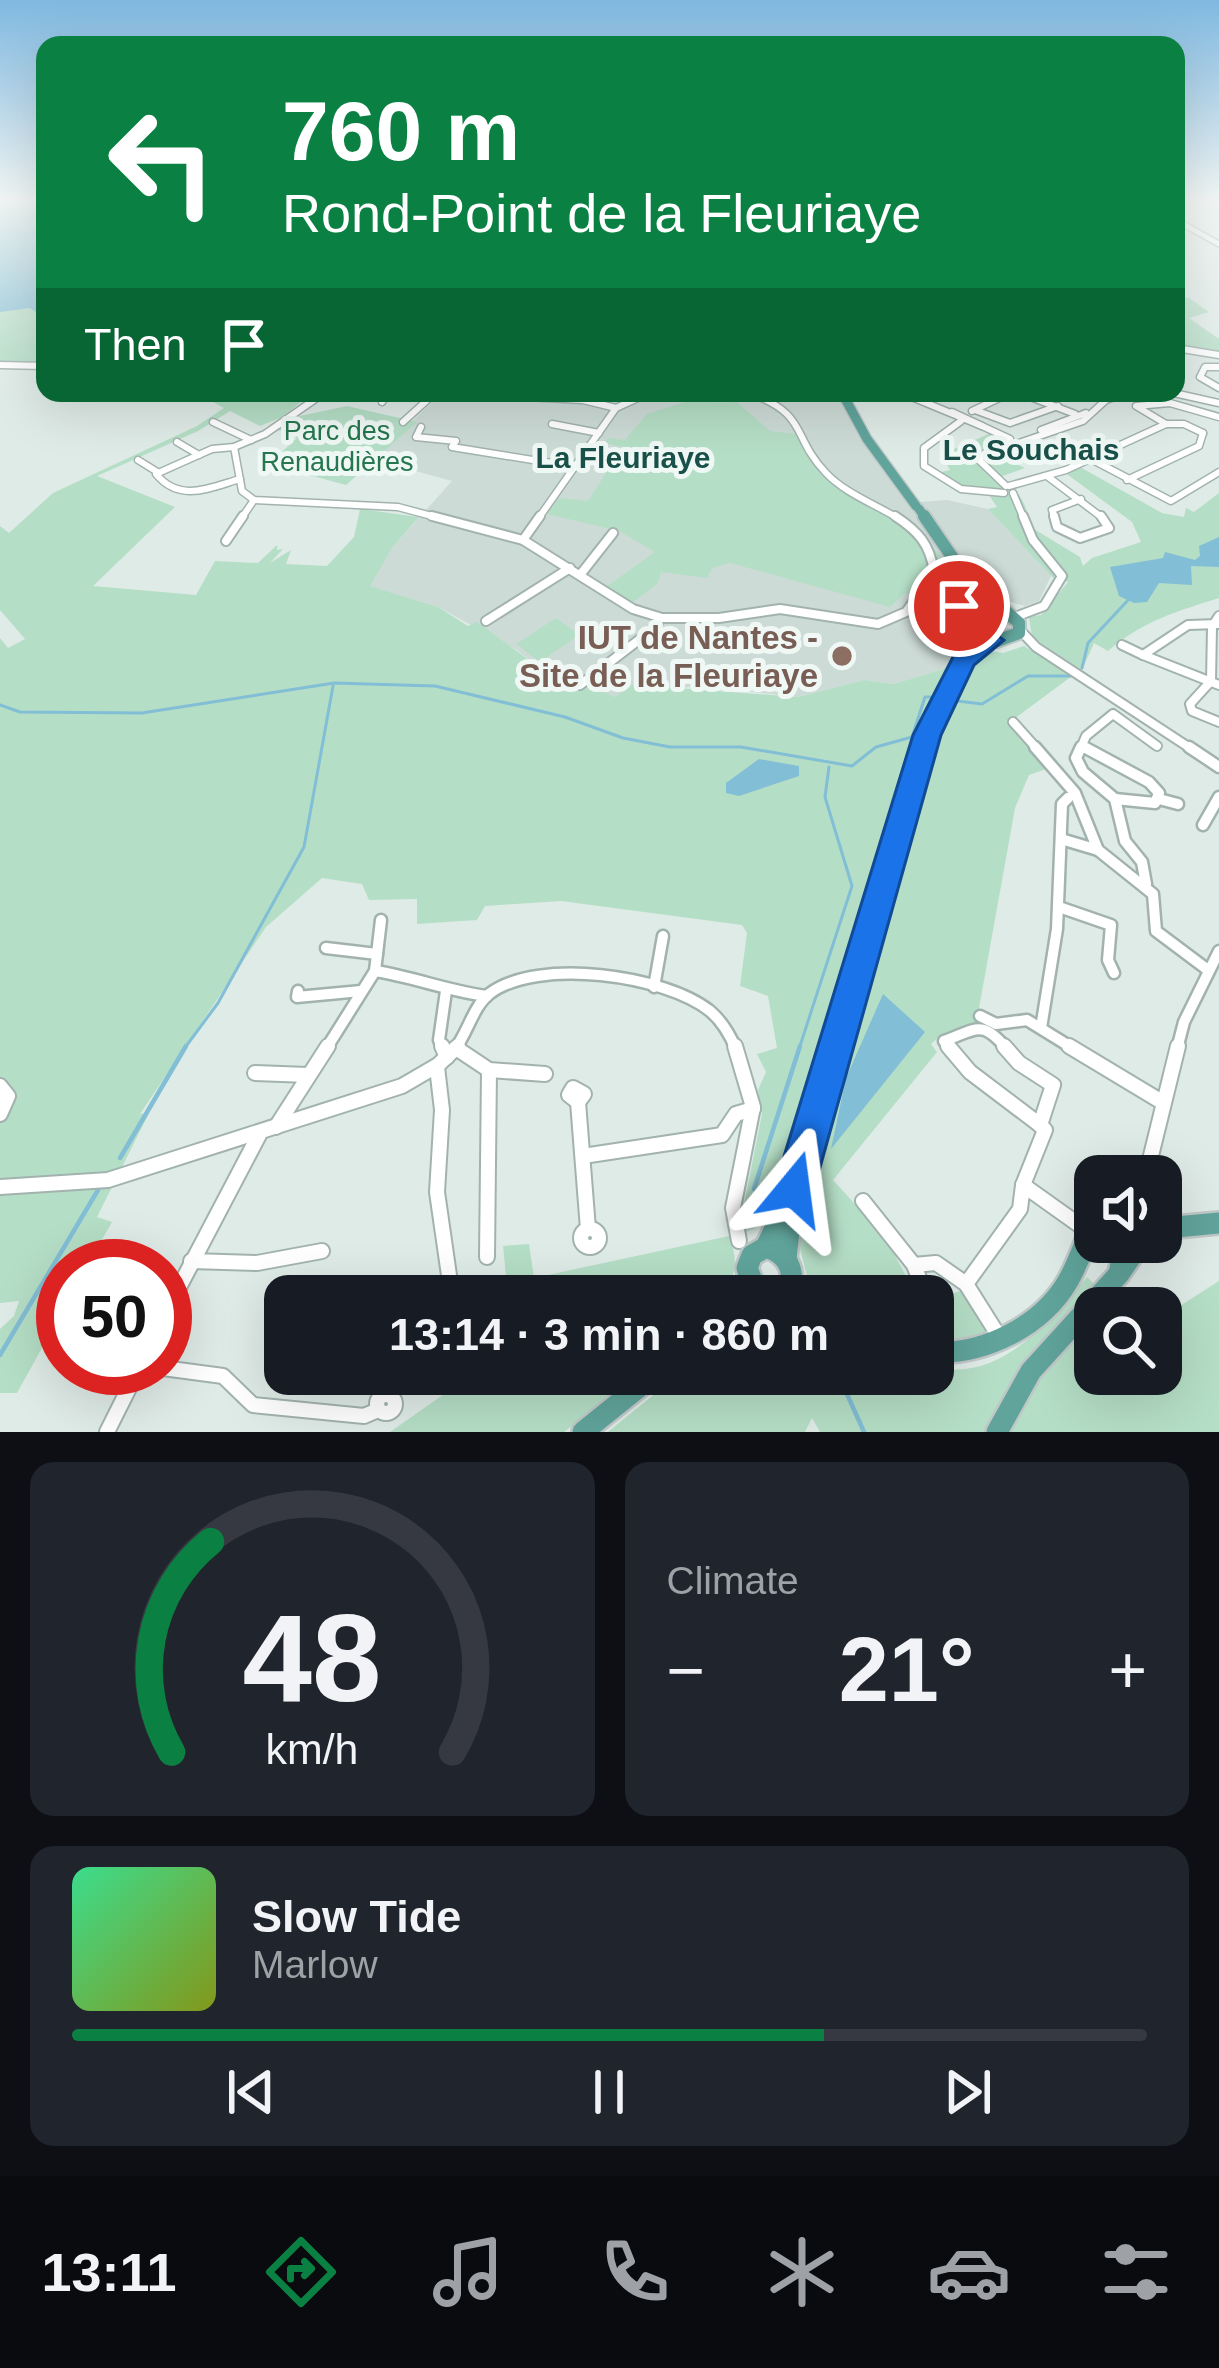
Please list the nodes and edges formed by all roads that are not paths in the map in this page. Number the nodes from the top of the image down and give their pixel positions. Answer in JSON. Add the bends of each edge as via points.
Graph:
{"nodes":[{"id":1,"x":1185,"y":350,"type":"edge"},
{"id":2,"x":1219,"y":356,"type":"edge"},
{"id":3,"x":0,"y":365,"type":"edge"},
{"id":4,"x":36,"y":367,"type":"edge"},
{"id":5,"x":1219,"y":367,"type":"edge"},
{"id":6,"x":16,"y":368,"type":"junction"},
{"id":7,"x":0,"y":375,"type":"edge"},
{"id":8,"x":1219,"y":388,"type":"edge"},
{"id":9,"x":1185,"y":395,"type":"edge"},
{"id":10,"x":310,"y":402,"type":"edge"},
{"id":11,"x":425,"y":402,"type":"edge"},
{"id":12,"x":596,"y":402,"type":"edge"},
{"id":13,"x":629,"y":402,"type":"edge"},
{"id":14,"x":771,"y":402,"type":"edge"},
{"id":15,"x":847,"y":402,"type":"edge"},
{"id":16,"x":928,"y":402,"type":"edge"},
{"id":17,"x":993,"y":402,"type":"edge"},
{"id":18,"x":1051,"y":402,"type":"edge"},
{"id":19,"x":1107,"y":402,"type":"edge"},
{"id":20,"x":1145,"y":402,"type":"edge"},
{"id":21,"x":1175,"y":402,"type":"edge"},
{"id":22,"x":1219,"y":403,"type":"edge"},
{"id":23,"x":1058,"y":406,"type":"junction"},
{"id":24,"x":616,"y":408,"type":"junction"},
{"id":25,"x":1077,"y":416,"type":"junction"},
{"id":26,"x":964,"y":417,"type":"junction"},
{"id":27,"x":1219,"y":417,"type":"edge"},
{"id":28,"x":213,"y":422,"type":"dead end"},
{"id":29,"x":404,"y":422,"type":"dead end"},
{"id":30,"x":552,"y":424,"type":"dead end"},
{"id":31,"x":1166,"y":424,"type":"junction"},
{"id":32,"x":422,"y":427,"type":"dead end"},
{"id":33,"x":598,"y":433,"type":"junction"},
{"id":34,"x":1203,"y":433,"type":"junction"},
{"id":35,"x":1219,"y":433,"type":"edge"},
{"id":36,"x":250,"y":440,"type":"junction"},
{"id":37,"x":1008,"y":441,"type":"junction"},
{"id":38,"x":177,"y":442,"type":"dead end"},
{"id":39,"x":234,"y":447,"type":"junction"},
{"id":40,"x":199,"y":455,"type":"junction"},
{"id":41,"x":1091,"y":458,"type":"junction"},
{"id":42,"x":138,"y":460,"type":"dead end"},
{"id":43,"x":576,"y":467,"type":"junction"},
{"id":44,"x":1219,"y":472,"type":"edge"},
{"id":45,"x":160,"y":473,"type":"junction"},
{"id":46,"x":1047,"y":476,"type":"junction"},
{"id":47,"x":240,"y":479,"type":"junction"},
{"id":48,"x":1127,"y":480,"type":"junction"},
{"id":49,"x":1007,"y":490,"type":"junction"},
{"id":50,"x":1082,"y":499,"type":"junction"},
{"id":51,"x":254,"y":500,"type":"junction"},
{"id":52,"x":613,"y":532,"type":"dead end"},
{"id":53,"x":523,"y":540,"type":"junction"},
{"id":54,"x":226,"y":541,"type":"dead end"},
{"id":55,"x":570,"y":568,"type":"junction"},
{"id":56,"x":580,"y":574,"type":"junction"},
{"id":57,"x":972,"y":586,"type":"junction"},
{"id":58,"x":915,"y":602,"type":"junction"},
{"id":59,"x":992,"y":605,"type":"junction"},
{"id":60,"x":973,"y":607,"type":"junction"},
{"id":61,"x":658,"y":618,"type":"junction"},
{"id":62,"x":485,"y":621,"type":"dead end"},
{"id":63,"x":1218,"y":621,"type":"edge"},
{"id":64,"x":970,"y":629,"type":"junction"},
{"id":65,"x":1014,"y":629,"type":"junction"},
{"id":66,"x":991,"y":640,"type":"junction"},
{"id":67,"x":1122,"y":645,"type":"dead end"},
{"id":68,"x":1215,"y":653,"type":"edge"},
{"id":69,"x":1142,"y":655,"type":"junction"},
{"id":70,"x":964,"y":659,"type":"junction"},
{"id":71,"x":1215,"y":683,"type":"edge"},
{"id":72,"x":580,"y":686,"type":"dead end"},
{"id":73,"x":1013,"y":722,"type":"dead end"},
{"id":74,"x":1219,"y":722,"type":"edge"},
{"id":75,"x":1082,"y":746,"type":"junction"},
{"id":76,"x":1156,"y":746,"type":"dead end"},
{"id":77,"x":1135,"y":760,"type":"dead end"},
{"id":78,"x":1219,"y":767,"type":"edge"},
{"id":79,"x":1129,"y":774,"type":"junction"},
{"id":80,"x":1219,"y":796,"type":"edge"},
{"id":81,"x":1068,"y":798,"type":"dead end"},
{"id":82,"x":1114,"y":799,"type":"junction"},
{"id":83,"x":1159,"y":799,"type":"junction"},
{"id":84,"x":1178,"y":804,"type":"dead end"},
{"id":85,"x":1203,"y":825,"type":"dead end"},
{"id":86,"x":1061,"y":839,"type":"junction"},
{"id":87,"x":1099,"y":850,"type":"junction"},
{"id":88,"x":1146,"y":884,"type":"junction"},
{"id":89,"x":1058,"y":907,"type":"junction"},
{"id":90,"x":381,"y":920,"type":"dead end"},
{"id":91,"x":663,"y":936,"type":"dead end"},
{"id":92,"x":326,"y":948,"type":"dead end"},
{"id":93,"x":1219,"y":951,"type":"edge"},
{"id":94,"x":377,"y":953,"type":"junction"},
{"id":95,"x":1208,"y":970,"type":"junction"},
{"id":96,"x":375,"y":971,"type":"junction"},
{"id":97,"x":1114,"y":973,"type":"dead end"},
{"id":98,"x":654,"y":987,"type":"junction"},
{"id":99,"x":361,"y":991,"type":"junction"},
{"id":100,"x":446,"y":991,"type":"junction"},
{"id":101,"x":487,"y":995,"type":"junction"},
{"id":102,"x":297,"y":997,"type":"dead end"},
{"id":103,"x":981,"y":1022,"type":"junction"},
{"id":104,"x":1041,"y":1028,"type":"junction"},
{"id":105,"x":447,"y":1057,"type":"junction"},
{"id":106,"x":489,"y":1070,"type":"junction"},
{"id":107,"x":256,"y":1072,"type":"dead end"},
{"id":108,"x":545,"y":1073,"type":"dead end"},
{"id":109,"x":308,"y":1075,"type":"junction"},
{"id":110,"x":0,"y":1086,"type":"edge"},
{"id":111,"x":578,"y":1102,"type":"dead end"},
{"id":112,"x":1162,"y":1102,"type":"junction"},
{"id":113,"x":753,"y":1109,"type":"junction"},
{"id":114,"x":0,"y":1114,"type":"edge"},
{"id":115,"x":1040,"y":1125,"type":"junction"},
{"id":116,"x":276,"y":1127,"type":"junction"},
{"id":117,"x":259,"y":1135,"type":"junction"},
{"id":118,"x":1151,"y":1155,"type":"edge"},
{"id":119,"x":583,"y":1156,"type":"junction"},
{"id":120,"x":1023,"y":1185,"type":"junction"},
{"id":121,"x":0,"y":1187,"type":"edge"},
{"id":122,"x":863,"y":1202,"type":"dead end"},
{"id":123,"x":1074,"y":1215,"type":"edge"},
{"id":124,"x":1219,"y":1223,"type":"edge"},
{"id":125,"x":1182,"y":1226,"type":"edge"},
{"id":126,"x":588,"y":1229,"type":"dead end"},
{"id":127,"x":322,"y":1251,"type":"dead end"},
{"id":128,"x":487,"y":1257,"type":"dead end"},
{"id":129,"x":192,"y":1260,"type":"edge"},
{"id":130,"x":1074,"y":1261,"type":"edge"},
{"id":131,"x":192,"y":1262,"type":"edge"},
{"id":132,"x":1121,"y":1263,"type":"edge"},
{"id":133,"x":1127,"y":1263,"type":"edge"},
{"id":134,"x":914,"y":1265,"type":"junction"},
{"id":135,"x":762,"y":1270,"type":"edge"},
{"id":136,"x":1119,"y":1274,"type":"junction"},
{"id":137,"x":449,"y":1275,"type":"edge"},
{"id":138,"x":918,"y":1275,"type":"edge"},
{"id":139,"x":966,"y":1284,"type":"junction"},
{"id":140,"x":1000,"y":1338,"type":"junction"},
{"id":141,"x":954,"y":1353,"type":"edge"},
{"id":142,"x":192,"y":1372,"type":"edge"},
{"id":143,"x":126,"y":1395,"type":"edge"},
{"id":144,"x":629,"y":1395,"type":"edge"},
{"id":145,"x":639,"y":1395,"type":"edge"},
{"id":146,"x":378,"y":1411,"type":"dead end"},
{"id":147,"x":107,"y":1432,"type":"edge"},
{"id":148,"x":583,"y":1432,"type":"edge"},
{"id":149,"x":593,"y":1432,"type":"edge"},
{"id":150,"x":997,"y":1432,"type":"edge"}],
"edges":[{"from":1,"to":2,"type":"street"},
{"from":3,"to":6,"type":"street"},
{"from":4,"to":6,"type":"street"},
{"from":5,"to":8,"type":"street","via":[[1200,377]]},
{"from":6,"to":7,"type":"street"},
{"from":9,"to":22,"type":"street"},
{"from":10,"to":36,"type":"street"},
{"from":11,"to":29,"type":"street"},
{"from":12,"to":24,"type":"street"},
{"from":13,"to":24,"type":"street"},
{"from":14,"to":58,"type":"street","via":[[800,422],[833,481],[924,540],[935,568]]},
{"from":15,"to":57,"type":"main road"},
{"from":16,"to":26,"type":"street"},
{"from":17,"to":26,"type":"street"},
{"from":18,"to":23,"type":"street"},
{"from":19,"to":25,"type":"street"},
{"from":20,"to":31,"type":"street","via":[[1136,406]]},
{"from":21,"to":27,"type":"street"},
{"from":23,"to":25,"type":"street"},
{"from":23,"to":26,"type":"street","via":[[1010,423]]},
{"from":24,"to":33,"type":"street"},
{"from":25,"to":37,"type":"street"},
{"from":26,"to":37,"type":"street"},
{"from":26,"to":49,"type":"street","via":[[923,448],[924,466],[957,488]]},
{"from":28,"to":36,"type":"street"},
{"from":30,"to":33,"type":"street"},
{"from":31,"to":34,"type":"street"},
{"from":31,"to":41,"type":"street"},
{"from":32,"to":43,"type":"street","via":[[416,437]]},
{"from":33,"to":43,"type":"street"},
{"from":34,"to":35,"type":"street"},
{"from":34,"to":48,"type":"street","via":[[1199,446]]},
{"from":36,"to":39,"type":"street"},
{"from":37,"to":49,"type":"street","via":[[979,460]]},
{"from":38,"to":40,"type":"street"},
{"from":39,"to":40,"type":"street"},
{"from":39,"to":47,"type":"street"},
{"from":40,"to":45,"type":"street"},
{"from":41,"to":46,"type":"street"},
{"from":41,"to":48,"type":"street"},
{"from":42,"to":45,"type":"street"},
{"from":43,"to":53,"type":"street"},
{"from":44,"to":48,"type":"street","via":[[1172,501]]},
{"from":45,"to":47,"type":"street","via":[[162,484],[189,495]]},
{"from":46,"to":49,"type":"street"},
{"from":46,"to":50,"type":"street"},
{"from":47,"to":51,"type":"street"},
{"from":49,"to":65,"type":"street","via":[[1024,527],[1063,574],[1053,595]]},
{"from":50,"to":50,"type":"street","via":[[1108,522],[1109,528],[1080,538],[1057,527],[1054,508]]},
{"from":51,"to":53,"type":"street","via":[[398,506]]},
{"from":51,"to":54,"type":"street"},
{"from":52,"to":56,"type":"street"},
{"from":53,"to":55,"type":"street"},
{"from":55,"to":56,"type":"street"},
{"from":55,"to":62,"type":"street"},
{"from":56,"to":61,"type":"street"},
{"from":57,"to":59,"type":"main road"},
{"from":57,"to":60,"type":"main road"},
{"from":58,"to":60,"type":"street"},
{"from":58,"to":61,"type":"street","via":[[890,621],[869,624],[780,609]]},
{"from":58,"to":64,"type":"street"},
{"from":59,"to":60,"type":"main road"},
{"from":59,"to":65,"type":"main road"},
{"from":60,"to":64,"type":"main road","via":[[964,617]]},
{"from":61,"to":72,"type":"street"},
{"from":63,"to":68,"type":"street"},
{"from":63,"to":69,"type":"street","via":[[1164,636]]},
{"from":64,"to":66,"type":"main road"},
{"from":64,"to":70,"type":"main road"},
{"from":65,"to":66,"type":"main road"},
{"from":65,"to":78,"type":"street"},
{"from":66,"to":70,"type":"main road"},
{"from":67,"to":69,"type":"street"},
{"from":68,"to":71,"type":"street"},
{"from":69,"to":71,"type":"street"},
{"from":70,"to":135,"type":"main road","via":[[921,753],[794,1189]]},
{"from":71,"to":74,"type":"street","via":[[1190,704]]},
{"from":73,"to":87,"type":"street","via":[[1075,793]]},
{"from":75,"to":76,"type":"street","via":[[1116,711]]},
{"from":75,"to":79,"type":"street"},
{"from":75,"to":82,"type":"street","via":[[1078,765]]},
{"from":77,"to":79,"type":"street"},
{"from":79,"to":83,"type":"street","via":[[1155,786]]},
{"from":80,"to":85,"type":"street"},
{"from":81,"to":86,"type":"street"},
{"from":82,"to":83,"type":"street"},
{"from":82,"to":88,"type":"street"},
{"from":83,"to":84,"type":"street"},
{"from":86,"to":87,"type":"street"},
{"from":86,"to":89,"type":"street"},
{"from":87,"to":88,"type":"street"},
{"from":88,"to":95,"type":"street","via":[[1156,902],[1156,931]]},
{"from":89,"to":97,"type":"street","via":[[1111,925]]},
{"from":89,"to":104,"type":"street"},
{"from":90,"to":94,"type":"street"},
{"from":91,"to":98,"type":"street"},
{"from":92,"to":94,"type":"street"},
{"from":93,"to":95,"type":"street"},
{"from":94,"to":96,"type":"street"},
{"from":95,"to":112,"type":"street"},
{"from":96,"to":99,"type":"street"},
{"from":96,"to":100,"type":"street"},
{"from":98,"to":101,"type":"street","via":[[570,975]]},
{"from":98,"to":113,"type":"street","via":[[719,1019]]},
{"from":99,"to":102,"type":"street"},
{"from":99,"to":109,"type":"street"},
{"from":100,"to":101,"type":"street"},
{"from":100,"to":105,"type":"street","via":[[439,1040]]},
{"from":101,"to":105,"type":"street"},
{"from":103,"to":104,"type":"street","via":[[1027,1020]]},
{"from":103,"to":115,"type":"street","via":[[1018,1063],[1053,1085]]},
{"from":103,"to":115,"type":"street","via":[[944,1041],[970,1072]]},
{"from":104,"to":112,"type":"street"},
{"from":105,"to":106,"type":"street"},
{"from":105,"to":116,"type":"street","via":[[402,1086]]},
{"from":105,"to":137,"type":"street","via":[[437,1192]]},
{"from":106,"to":108,"type":"street"},
{"from":106,"to":128,"type":"street"},
{"from":107,"to":109,"type":"street"},
{"from":109,"to":116,"type":"street"},
{"from":110,"to":114,"type":"street","via":[[8,1096]]},
{"from":111,"to":119,"type":"street"},
{"from":112,"to":118,"type":"street"},
{"from":113,"to":119,"type":"street","via":[[736,1114],[722,1135]]},
{"from":113,"to":135,"type":"street","via":[[730,1219]]},
{"from":115,"to":120,"type":"street","via":[[1045,1130]]},
{"from":116,"to":117,"type":"street"},
{"from":117,"to":121,"type":"street","via":[[108,1180]]},
{"from":117,"to":129,"type":"street"},
{"from":119,"to":126,"type":"street"},
{"from":120,"to":123,"type":"street"},
{"from":120,"to":139,"type":"street","via":[[1020,1210]]},
{"from":122,"to":134,"type":"street"},
{"from":124,"to":125,"type":"main road"},
{"from":127,"to":131,"type":"street","via":[[257,1263]]},
{"from":130,"to":140,"type":"main road","via":[[1054,1300]]},
{"from":132,"to":136,"type":"main road"},
{"from":133,"to":136,"type":"main road"},
{"from":134,"to":138,"type":"street"},
{"from":134,"to":139,"type":"street","via":[[936,1263]]},
{"from":136,"to":150,"type":"main road","via":[[1038,1361]]},
{"from":139,"to":140,"type":"street"},
{"from":140,"to":141,"type":"main road"},
{"from":142,"to":146,"type":"street","via":[[223,1376],[253,1405]]},
{"from":143,"to":147,"type":"street"},
{"from":144,"to":148,"type":"main road"},
{"from":145,"to":149,"type":"main road"}]}
